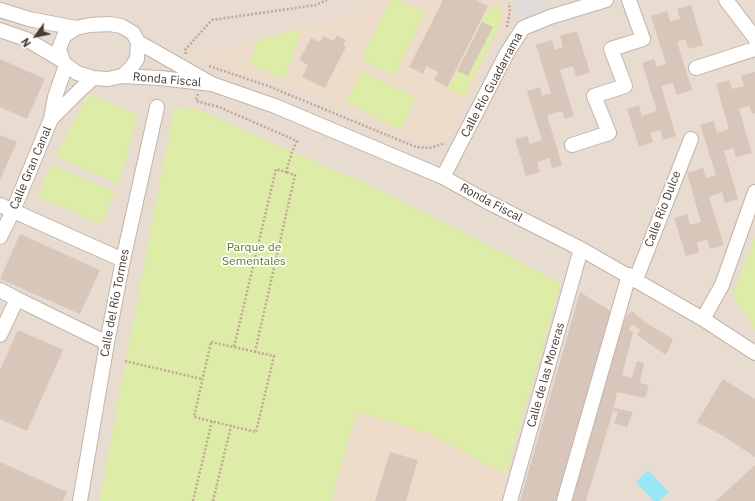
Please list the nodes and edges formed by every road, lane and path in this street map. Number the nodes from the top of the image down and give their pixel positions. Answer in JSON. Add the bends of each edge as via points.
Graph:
{"nodes":[{"id":1,"x":327,"y":0,"type":"edge"},
{"id":2,"x":606,"y":0,"type":"edge"},
{"id":3,"x":629,"y":0,"type":"edge"},
{"id":4,"x":726,"y":0,"type":"edge"},
{"id":5,"x":509,"y":3,"type":"dead end"},
{"id":6,"x":0,"y":10,"type":"edge"},
{"id":7,"x":76,"y":28,"type":"junction"},
{"id":8,"x":0,"y":30,"type":"edge"},
{"id":9,"x":505,"y":33,"type":"dead end"},
{"id":10,"x":755,"y":38,"type":"edge"},
{"id":11,"x":138,"y":42,"type":"junction"},
{"id":12,"x":755,"y":49,"type":"edge"},
{"id":13,"x":186,"y":57,"type":"dead end"},
{"id":14,"x":65,"y":63,"type":"junction"},
{"id":15,"x":696,"y":68,"type":"dead end"},
{"id":16,"x":122,"y":76,"type":"junction"},
{"id":17,"x":93,"y":78,"type":"junction"},
{"id":18,"x":206,"y":82,"type":"junction"},
{"id":19,"x":157,"y":107,"type":"dead end"},
{"id":20,"x":51,"y":119,"type":"junction"},
{"id":21,"x":691,"y":139,"type":"dead end"},
{"id":22,"x":449,"y":140,"type":"dead end"},
{"id":23,"x":572,"y":145,"type":"dead end"},
{"id":24,"x":286,"y":172,"type":"junction"},
{"id":25,"x":443,"y":177,"type":"junction"},
{"id":26,"x":755,"y":192,"type":"edge"},
{"id":27,"x":0,"y":205,"type":"edge"},
{"id":28,"x":13,"y":211,"type":"junction"},
{"id":29,"x":0,"y":237,"type":"edge"},
{"id":30,"x":581,"y":248,"type":"junction"},
{"id":31,"x":122,"y":260,"type":"junction"},
{"id":32,"x":632,"y":277,"type":"junction"},
{"id":33,"x":1,"y":293,"type":"edge"},
{"id":34,"x":17,"y":299,"type":"junction"},
{"id":35,"x":703,"y":319,"type":"junction"},
{"id":36,"x":0,"y":335,"type":"edge"},
{"id":37,"x":106,"y":344,"type":"junction"},
{"id":38,"x":234,"y":347,"type":"junction"},
{"id":39,"x":255,"y":352,"type":"junction"},
{"id":40,"x":755,"y":353,"type":"edge"},
{"id":41,"x":125,"y":361,"type":"dead end"},
{"id":42,"x":203,"y":379,"type":"junction"},
{"id":43,"x":212,"y":421,"type":"junction"},
{"id":44,"x":231,"y":426,"type":"junction"},
{"id":45,"x":80,"y":501,"type":"edge"},
{"id":46,"x":193,"y":501,"type":"edge"},
{"id":47,"x":213,"y":501,"type":"edge"},
{"id":48,"x":510,"y":501,"type":"edge"},
{"id":49,"x":564,"y":501,"type":"edge"}],
"edges":[{"from":1,"to":13,"type":"path","via":[[316,5],[212,20],[186,50]]},
{"from":2,"to":25,"type":"street","name":"Calle Río Guadarrama","via":[[523,28],[507,53]]},
{"from":3,"to":23,"type":"street","via":[[642,39],[611,49],[625,86],[594,96],[609,133]]},
{"from":4,"to":10,"type":"street"},
{"from":5,"to":9,"type":"path","via":[[509,19]]},
{"from":6,"to":7,"type":"street","via":[[29,19]]},
{"from":7,"to":11,"type":"street","via":[[110,24],[121,26],[133,34]]},
{"from":7,"to":14,"type":"street","via":[[64,36],[59,49]]},
{"from":8,"to":14,"type":"street","via":[[26,38]]},
{"from":11,"to":16,"type":"street","via":[[137,59]]},
{"from":11,"to":18,"type":"street","name":"Ronda Fiscal"},
{"from":12,"to":15,"type":"street"},
{"from":14,"to":17,"type":"street","via":[[77,73]]},
{"from":14,"to":20,"type":"street","name":"Calle Gran Canal"},
{"from":16,"to":17,"type":"street","via":[[108,79]]},
{"from":16,"to":18,"type":"street","name":"Ronda Fiscal"},
{"from":17,"to":20,"type":"street","name":"Calle Gran Canal"},
{"from":18,"to":22,"type":"path","via":[[207,65],[268,86],[416,147],[430,148]]},
{"from":18,"to":24,"type":"path","via":[[196,101],[219,107],[298,141]]},
{"from":18,"to":25,"type":"street","name":"Ronda Fiscal","via":[[275,106]]},
{"from":19,"to":31,"type":"street","name":"Calle del Río Tormes"},
{"from":20,"to":28,"type":"street","name":"Calle Gran Canal"},
{"from":21,"to":32,"type":"street","name":"Calle Río Dulce"},
{"from":24,"to":38,"type":"path","via":[[276,169]]},
{"from":24,"to":39,"type":"path","via":[[295,175]]},
{"from":25,"to":30,"type":"street","name":"Ronda Fiscal"},
{"from":26,"to":35,"type":"street","via":[[722,285]]},
{"from":27,"to":28,"type":"street"},
{"from":28,"to":29,"type":"street","name":"Calle Gran Canal"},
{"from":28,"to":31,"type":"street"},
{"from":30,"to":32,"type":"street","name":"Ronda Fiscal"},
{"from":30,"to":48,"type":"street","name":"Calle de las Moreras"},
{"from":31,"to":37,"type":"street","name":"Calle del Río Tormes"},
{"from":32,"to":35,"type":"street","name":"Ronda Fiscal"},
{"from":32,"to":49,"type":"street","name":"Calle Río Dulce"},
{"from":33,"to":34,"type":"street"},
{"from":34,"to":36,"type":"street"},
{"from":34,"to":37,"type":"street"},
{"from":35,"to":40,"type":"street","name":"Ronda Fiscal"},
{"from":37,"to":45,"type":"street","name":"Calle del Río Tormes"},
{"from":38,"to":39,"type":"path"},
{"from":38,"to":42,"type":"path","via":[[211,342]]},
{"from":39,"to":44,"type":"path","via":[[274,356],[256,432]]},
{"from":41,"to":42,"type":"path"},
{"from":42,"to":43,"type":"path","via":[[194,417]]},
{"from":43,"to":44,"type":"path"},
{"from":43,"to":46,"type":"path"},
{"from":44,"to":47,"type":"path"}]}
